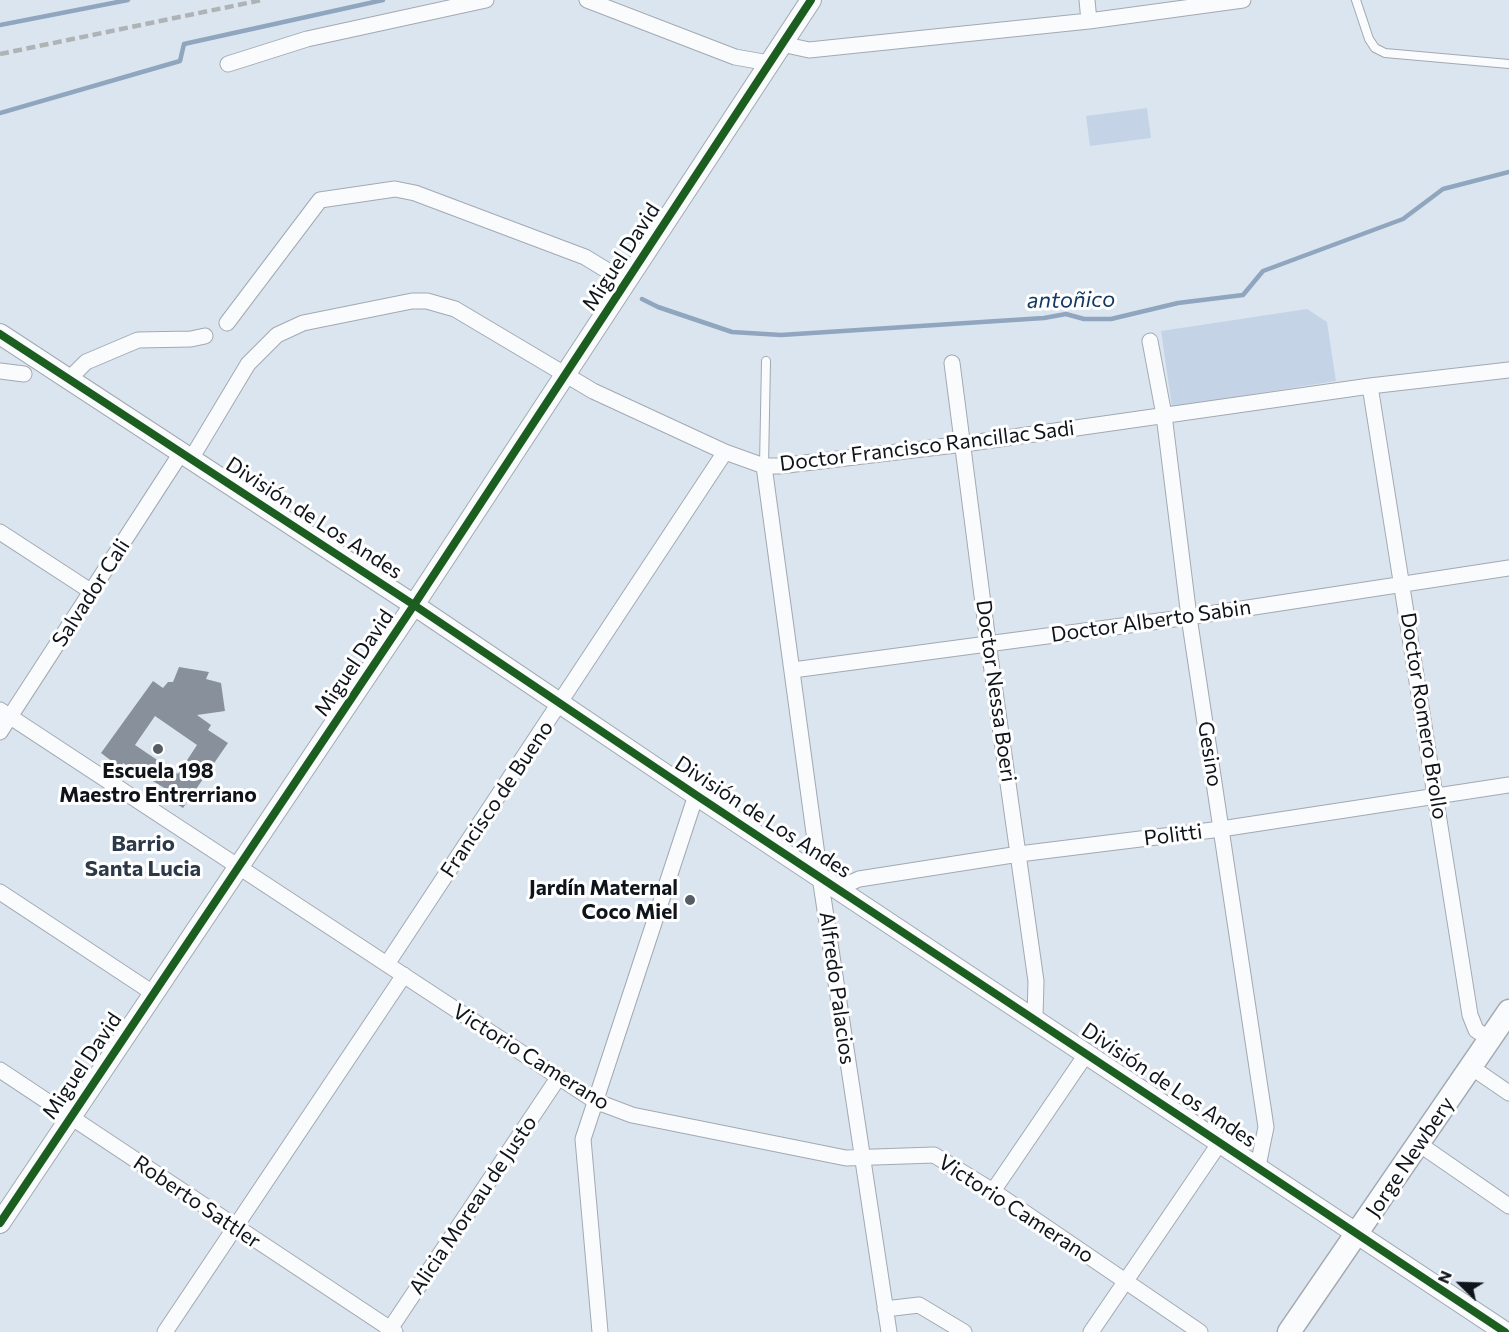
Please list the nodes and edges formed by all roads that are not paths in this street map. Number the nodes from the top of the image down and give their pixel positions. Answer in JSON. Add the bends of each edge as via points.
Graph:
{"nodes":[{"id":1,"x":486,"y":0,"type":"edge"},
{"id":2,"x":587,"y":0,"type":"edge"},
{"id":3,"x":811,"y":0,"type":"edge"},
{"id":4,"x":1087,"y":0,"type":"edge"},
{"id":5,"x":1243,"y":0,"type":"edge"},
{"id":6,"x":1356,"y":0,"type":"edge"},
{"id":7,"x":1089,"y":21,"type":"junction"},
{"id":8,"x":782,"y":44,"type":"junction"},
{"id":9,"x":769,"y":63,"type":"junction"},
{"id":10,"x":228,"y":64,"type":"dead end"},
{"id":11,"x":1509,"y":64,"type":"edge"},
{"id":12,"x":626,"y":282,"type":"junction"},
{"id":13,"x":227,"y":323,"type":"dead end"},
{"id":14,"x":0,"y":334,"type":"edge"},
{"id":15,"x":277,"y":335,"type":"joint"},
{"id":16,"x":205,"y":336,"type":"dead end"},
{"id":17,"x":1150,"y":341,"type":"dead end"},
{"id":18,"x":766,"y":361,"type":"dead end"},
{"id":19,"x":952,"y":363,"type":"dead end"},
{"id":20,"x":1509,"y":370,"type":"edge"},
{"id":21,"x":0,"y":371,"type":"edge"},
{"id":22,"x":24,"y":374,"type":"dead end"},
{"id":23,"x":565,"y":375,"type":"junction"},
{"id":24,"x":70,"y":378,"type":"junction"},
{"id":25,"x":1370,"y":386,"type":"junction"},
{"id":26,"x":1164,"y":415,"type":"junction"},
{"id":27,"x":964,"y":444,"type":"junction"},
{"id":28,"x":724,"y":452,"type":"junction"},
{"id":29,"x":186,"y":456,"type":"junction"},
{"id":30,"x":764,"y":466,"type":"junction"},
{"id":31,"x":0,"y":532,"type":"edge"},
{"id":32,"x":1509,"y":568,"type":"edge"},
{"id":33,"x":1403,"y":585,"type":"junction"},
{"id":34,"x":92,"y":592,"type":"junction"},
{"id":35,"x":414,"y":605,"type":"junction"},
{"id":36,"x":1189,"y":617,"type":"junction"},
{"id":37,"x":988,"y":642,"type":"junction"},
{"id":38,"x":793,"y":670,"type":"junction"},
{"id":39,"x":561,"y":703,"type":"junction"},
{"id":40,"x":5,"y":713,"type":"edge"},
{"id":41,"x":0,"y":732,"type":"edge"},
{"id":42,"x":1509,"y":785,"type":"edge"},
{"id":43,"x":696,"y":795,"type":"junction"},
{"id":44,"x":1437,"y":795,"type":"junction"},
{"id":45,"x":1221,"y":829,"type":"junction"},
{"id":46,"x":1019,"y":854,"type":"junction"},
{"id":47,"x":238,"y":868,"type":"junction"},
{"id":48,"x":820,"y":877,"type":"junction"},
{"id":49,"x":838,"y":888,"type":"junction"},
{"id":50,"x":0,"y":892,"type":"edge"},
{"id":51,"x":387,"y":964,"type":"junction"},
{"id":52,"x":404,"y":975,"type":"junction"},
{"id":53,"x":153,"y":993,"type":"junction"},
{"id":54,"x":1509,"y":1011,"type":"edge"},
{"id":55,"x":1035,"y":1018,"type":"junction"},
{"id":56,"x":1489,"y":1039,"type":"junction"},
{"id":57,"x":1087,"y":1053,"type":"junction"},
{"id":58,"x":1471,"y":1068,"type":"junction"},
{"id":59,"x":0,"y":1070,"type":"edge"},
{"id":60,"x":558,"y":1078,"type":"junction"},
{"id":61,"x":1509,"y":1093,"type":"edge"},
{"id":62,"x":595,"y":1101,"type":"junction"},
{"id":63,"x":70,"y":1117,"type":"junction"},
{"id":64,"x":1221,"y":1141,"type":"junction"},
{"id":65,"x":1419,"y":1144,"type":"junction"},
{"id":66,"x":862,"y":1159,"type":"junction"},
{"id":67,"x":1258,"y":1166,"type":"junction"},
{"id":68,"x":993,"y":1191,"type":"junction"},
{"id":69,"x":1509,"y":1206,"type":"edge"},
{"id":70,"x":0,"y":1223,"type":"edge"},
{"id":71,"x":235,"y":1227,"type":"junction"},
{"id":72,"x":1358,"y":1233,"type":"junction"},
{"id":73,"x":1126,"y":1281,"type":"junction"},
{"id":74,"x":885,"y":1309,"type":"junction"},
{"id":75,"x":391,"y":1331,"type":"edge"},
{"id":76,"x":165,"y":1332,"type":"edge"},
{"id":77,"x":600,"y":1332,"type":"edge"},
{"id":78,"x":889,"y":1332,"type":"edge"},
{"id":79,"x":964,"y":1332,"type":"edge"},
{"id":80,"x":1091,"y":1332,"type":"edge"},
{"id":81,"x":1200,"y":1332,"type":"edge"},
{"id":82,"x":1288,"y":1332,"type":"edge"},
{"id":83,"x":1504,"y":1332,"type":"edge"}],
"edges":[{"from":1,"to":10,"type":"street","via":[[308,39]]},
{"from":2,"to":9,"type":"street","via":[[735,57]]},
{"from":3,"to":8,"type":"street","name":"Miguel David"},
{"from":4,"to":7,"type":"street"},
{"from":5,"to":7,"type":"street"},
{"from":6,"to":11,"type":"lane","via":[[1369,39],[1384,53]]},
{"from":7,"to":8,"type":"street","via":[[809,50]]},
{"from":8,"to":9,"type":"street","name":"Miguel David"},
{"from":9,"to":12,"type":"street","name":"Miguel David"},
{"from":12,"to":13,"type":"street","via":[[585,257],[395,189],[320,200]]},
{"from":12,"to":23,"type":"street","name":"Miguel David"},
{"from":14,"to":24,"type":"street","name":"División de Los Andes"},
{"from":15,"to":23,"type":"street","name":"Doctor Francisco Rancillac Sadi","via":[[303,323],[400,302],[428,302],[455,309]]},
{"from":15,"to":29,"type":"street","name":"Salvador Cali","via":[[248,364]]},
{"from":16,"to":24,"type":"street","via":[[142,338],[86,362]]},
{"from":17,"to":26,"type":"street","name":"Gesino"},
{"from":18,"to":30,"type":"lane"},
{"from":19,"to":27,"type":"street","name":"Doctor Nessa Boeri"},
{"from":20,"to":25,"type":"street","name":"Doctor Francisco Rancillac Sadi"},
{"from":21,"to":22,"type":"street"},
{"from":23,"to":28,"type":"street","name":"Doctor Francisco Rancillac Sadi"},
{"from":23,"to":35,"type":"street","name":"Miguel David"},
{"from":24,"to":29,"type":"street","name":"División de Los Andes"},
{"from":25,"to":26,"type":"street","name":"Doctor Francisco Rancillac Sadi"},
{"from":25,"to":33,"type":"street","name":"Doctor Romero Brollo"},
{"from":26,"to":27,"type":"street","name":"Doctor Francisco Rancillac Sadi"},
{"from":26,"to":36,"type":"street","name":"Gesino"},
{"from":27,"to":30,"type":"street","name":"Doctor Francisco Rancillac Sadi"},
{"from":27,"to":37,"type":"street","name":"Doctor Nessa Boeri"},
{"from":28,"to":30,"type":"street","name":"Doctor Francisco Rancillac Sadi"},
{"from":28,"to":39,"type":"street","name":"Francisco de Bueno"},
{"from":29,"to":34,"type":"street","name":"Salvador Cali"},
{"from":29,"to":35,"type":"street","name":"División de Los Andes"},
{"from":30,"to":38,"type":"street","name":"Alfredo Palacios"},
{"from":31,"to":34,"type":"street"},
{"from":32,"to":33,"type":"street","name":"Doctor Alberto Sabin"},
{"from":33,"to":36,"type":"street","name":"Doctor Alberto Sabin"},
{"from":33,"to":44,"type":"street","name":"Doctor Romero Brollo"},
{"from":34,"to":40,"type":"street","name":"Salvador Cali"},
{"from":35,"to":39,"type":"street","name":"División de Los Andes"},
{"from":35,"to":47,"type":"street","name":"Miguel David"},
{"from":36,"to":37,"type":"street","name":"Doctor Alberto Sabin"},
{"from":36,"to":45,"type":"street","name":"Gesino"},
{"from":37,"to":38,"type":"street","name":"Doctor Alberto Sabin"},
{"from":37,"to":46,"type":"street","name":"Doctor Nessa Boeri"},
{"from":38,"to":48,"type":"street","name":"Alfredo Palacios"},
{"from":39,"to":43,"type":"street","name":"División de Los Andes"},
{"from":39,"to":51,"type":"street","name":"Francisco de Bueno"},
{"from":40,"to":41,"type":"street","name":"Salvador Cali"},
{"from":40,"to":47,"type":"street","name":"Victorio Camerano"},
{"from":42,"to":44,"type":"street","name":"Politti"},
{"from":43,"to":48,"type":"street","name":"División de Los Andes"},
{"from":43,"to":62,"type":"street"},
{"from":44,"to":45,"type":"street","name":"Politti"},
{"from":44,"to":56,"type":"street","name":"Doctor Romero Brollo","via":[[1470,1015],[1476,1029]]},
{"from":45,"to":46,"type":"street","name":"Politti"},
{"from":45,"to":67,"type":"street","name":"Gesino","via":[[1266,1127]]},
{"from":46,"to":49,"type":"street","name":"Politti","via":[[859,879]]},
{"from":46,"to":55,"type":"street","name":"Doctor Nessa Boeri","via":[[1036,981]]},
{"from":47,"to":51,"type":"street","name":"Victorio Camerano"},
{"from":47,"to":53,"type":"street","name":"Miguel David"},
{"from":48,"to":49,"type":"street","name":"División de Los Andes"},
{"from":48,"to":66,"type":"street","name":"Alfredo Palacios"},
{"from":49,"to":55,"type":"street","name":"División de Los Andes"},
{"from":50,"to":53,"type":"street"},
{"from":51,"to":52,"type":"street","name":"Victorio Camerano"},
{"from":52,"to":60,"type":"street","name":"Victorio Camerano"},
{"from":52,"to":71,"type":"street"},
{"from":53,"to":63,"type":"street","name":"Miguel David"},
{"from":54,"to":56,"type":"main road","name":"Jorge Newbery"},
{"from":55,"to":57,"type":"street","name":"División de Los Andes"},
{"from":56,"to":58,"type":"main road","name":"Jorge Newbery"},
{"from":57,"to":64,"type":"street","name":"División de Los Andes"},
{"from":57,"to":68,"type":"street"},
{"from":58,"to":61,"type":"street"},
{"from":58,"to":65,"type":"main road","name":"Jorge Newbery"},
{"from":59,"to":63,"type":"street","name":"Roberto Sattler"},
{"from":60,"to":62,"type":"street","name":"Victorio Camerano"},
{"from":60,"to":75,"type":"street","name":"Alicia Moreau de Justo"},
{"from":62,"to":66,"type":"street","name":"Victorio Camerano","via":[[632,1115]]},
{"from":62,"to":77,"type":"street","via":[[583,1139]]},
{"from":63,"to":70,"type":"street","name":"Miguel David"},
{"from":63,"to":71,"type":"street","name":"Roberto Sattler"},
{"from":64,"to":67,"type":"street","name":"División de Los Andes"},
{"from":64,"to":73,"type":"street"},
{"from":65,"to":69,"type":"street"},
{"from":65,"to":72,"type":"main road","name":"Jorge Newbery"},
{"from":66,"to":68,"type":"street","name":"Victorio Camerano","via":[[934,1155]]},
{"from":66,"to":74,"type":"street","name":"Alfredo Palacios"},
{"from":67,"to":72,"type":"street","name":"División de Los Andes"},
{"from":68,"to":73,"type":"street","name":"Victorio Camerano"},
{"from":71,"to":75,"type":"street","name":"Roberto Sattler"},
{"from":71,"to":76,"type":"street"},
{"from":72,"to":82,"type":"main road","name":"Jorge Newbery"},
{"from":72,"to":83,"type":"street","name":"División de Los Andes"},
{"from":73,"to":80,"type":"street"},
{"from":73,"to":81,"type":"street","name":"Victorio Camerano"},
{"from":74,"to":78,"type":"street","name":"Alfredo Palacios"},
{"from":74,"to":79,"type":"street","via":[[919,1305]]}]}
